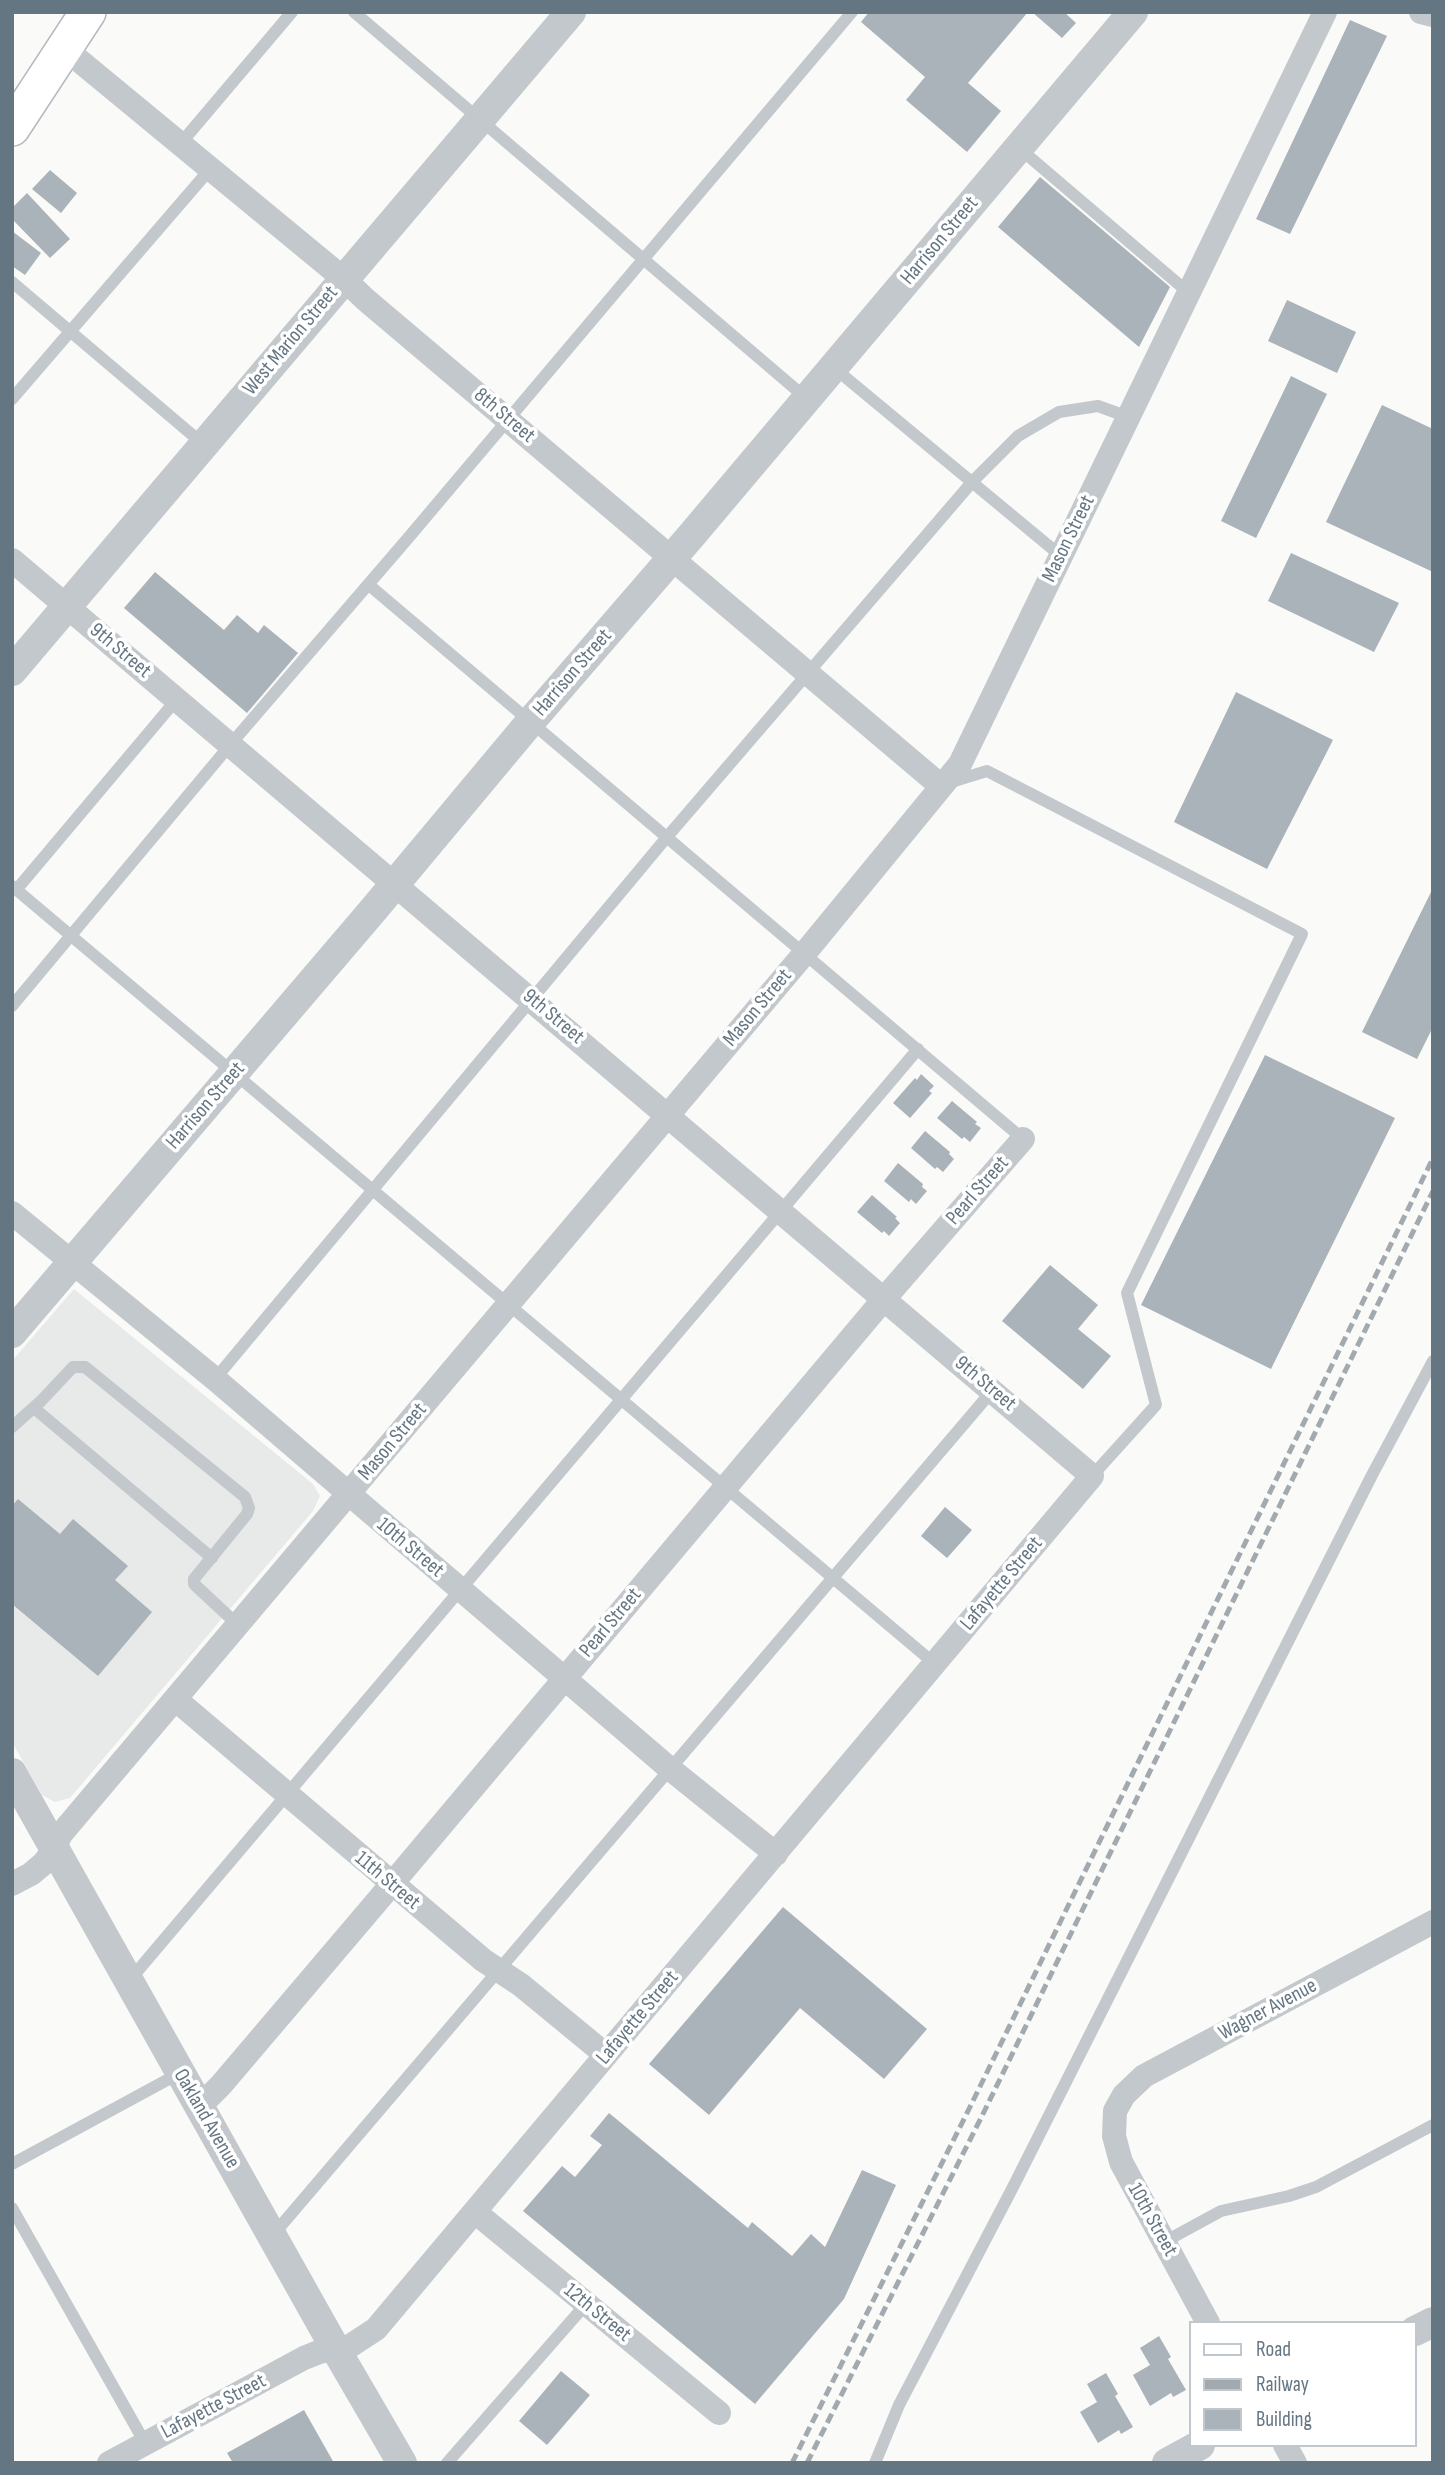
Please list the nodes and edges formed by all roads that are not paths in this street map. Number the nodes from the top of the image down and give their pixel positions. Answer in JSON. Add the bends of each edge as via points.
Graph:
{"nodes":[{"id":1,"x":88,"y":12,"type":"edge"},
{"id":2,"x":292,"y":12,"type":"edge"},
{"id":3,"x":354,"y":12,"type":"edge"},
{"id":4,"x":571,"y":12,"type":"edge"},
{"id":5,"x":852,"y":12,"type":"edge"},
{"id":6,"x":1133,"y":12,"type":"edge"},
{"id":7,"x":1325,"y":12,"type":"edge"},
{"id":8,"x":1421,"y":12,"type":"edge"},
{"id":9,"x":1433,"y":15,"type":"edge"},
{"id":10,"x":64,"y":48,"type":"junction"},
{"id":11,"x":480,"y":119,"type":"junction"},
{"id":12,"x":12,"y":128,"type":"edge"},
{"id":13,"x":181,"y":143,"type":"junction"},
{"id":14,"x":1018,"y":147,"type":"junction"},
{"id":15,"x":211,"y":168,"type":"junction"},
{"id":16,"x":645,"y":258,"type":"junction"},
{"id":17,"x":344,"y":279,"type":"junction"},
{"id":18,"x":12,"y":282,"type":"edge"},
{"id":19,"x":1189,"y":293,"type":"junction"},
{"id":20,"x":71,"y":331,"type":"junction"},
{"id":21,"x":833,"y":367,"type":"junction"},
{"id":22,"x":807,"y":398,"type":"junction"},
{"id":23,"x":12,"y":399,"type":"edge"},
{"id":24,"x":1128,"y":417,"type":"junction"},
{"id":25,"x":509,"y":419,"type":"junction"},
{"id":26,"x":203,"y":444,"type":"junction"},
{"id":27,"x":972,"y":481,"type":"junction"},
{"id":28,"x":1060,"y":556,"type":"junction"},
{"id":29,"x":672,"y":558,"type":"junction"},
{"id":30,"x":12,"y":560,"type":"edge"},
{"id":31,"x":369,"y":584,"type":"junction"},
{"id":32,"x":67,"y":606,"type":"junction"},
{"id":33,"x":12,"y":671,"type":"edge"},
{"id":34,"x":808,"y":673,"type":"junction"},
{"id":35,"x":177,"y":699,"type":"junction"},
{"id":36,"x":531,"y":721,"type":"junction"},
{"id":37,"x":230,"y":745,"type":"junction"},
{"id":38,"x":941,"y":786,"type":"junction"},
{"id":39,"x":667,"y":837,"type":"junction"},
{"id":40,"x":396,"y":883,"type":"junction"},
{"id":41,"x":14,"y":887,"type":"edge"},
{"id":42,"x":72,"y":937,"type":"junction"},
{"id":43,"x":804,"y":954,"type":"junction"},
{"id":44,"x":532,"y":1000,"type":"junction"},
{"id":45,"x":12,"y":1006,"type":"edge"},
{"id":46,"x":918,"y":1049,"type":"junction"},
{"id":47,"x":234,"y":1074,"type":"junction"},
{"id":48,"x":667,"y":1116,"type":"junction"},
{"id":49,"x":1023,"y":1139,"type":"joint"},
{"id":50,"x":372,"y":1191,"type":"junction"},
{"id":51,"x":781,"y":1211,"type":"junction"},
{"id":52,"x":12,"y":1213,"type":"edge"},
{"id":53,"x":71,"y":1262,"type":"junction"},
{"id":54,"x":884,"y":1299,"type":"junction"},
{"id":55,"x":508,"y":1305,"type":"junction"},
{"id":56,"x":12,"y":1333,"type":"edge"},
{"id":57,"x":1433,"y":1361,"type":"edge"},
{"id":58,"x":215,"y":1379,"type":"junction"},
{"id":59,"x":992,"y":1391,"type":"junction"},
{"id":60,"x":621,"y":1400,"type":"junction"},
{"id":61,"x":34,"y":1408,"type":"junction"},
{"id":62,"x":12,"y":1427,"type":"edge"},
{"id":63,"x":1092,"y":1476,"type":"junction"},
{"id":64,"x":725,"y":1488,"type":"junction"},
{"id":65,"x":348,"y":1494,"type":"junction"},
{"id":66,"x":212,"y":1558,"type":"junction"},
{"id":67,"x":832,"y":1578,"type":"junction"},
{"id":68,"x":460,"y":1590,"type":"junction"},
{"id":69,"x":237,"y":1625,"type":"junction"},
{"id":70,"x":935,"y":1664,"type":"junction"},
{"id":71,"x":564,"y":1679,"type":"junction"},
{"id":72,"x":175,"y":1699,"type":"junction"},
{"id":73,"x":669,"y":1769,"type":"junction"},
{"id":74,"x":12,"y":1773,"type":"edge"},
{"id":75,"x":287,"y":1795,"type":"junction"},
{"id":76,"x":54,"y":1849,"type":"junction"},
{"id":77,"x":776,"y":1854,"type":"junction"},
{"id":78,"x":12,"y":1884,"type":"edge"},
{"id":79,"x":391,"y":1885,"type":"junction"},
{"id":80,"x":1433,"y":1922,"type":"edge"},
{"id":81,"x":499,"y":1971,"type":"junction"},
{"id":82,"x":129,"y":1982,"type":"junction"},
{"id":83,"x":606,"y":2055,"type":"junction"},
{"id":84,"x":180,"y":2073,"type":"junction"},
{"id":85,"x":200,"y":2106,"type":"junction"},
{"id":86,"x":1115,"y":2111,"type":"joint"},
{"id":87,"x":1433,"y":2125,"type":"edge"},
{"id":88,"x":12,"y":2164,"type":"edge"},
{"id":89,"x":12,"y":2208,"type":"edge"},
{"id":90,"x":475,"y":2212,"type":"junction"},
{"id":91,"x":272,"y":2235,"type":"junction"},
{"id":92,"x":1164,"y":2242,"type":"junction"},
{"id":93,"x":586,"y":2304,"type":"junction"},
{"id":94,"x":1207,"y":2321,"type":"edge"},
{"id":95,"x":1433,"y":2322,"type":"edge"},
{"id":96,"x":1417,"y":2330,"type":"edge"},
{"id":97,"x":335,"y":2348,"type":"junction"},
{"id":98,"x":719,"y":2413,"type":"dead end"},
{"id":99,"x":145,"y":2443,"type":"junction"},
{"id":100,"x":1196,"y":2447,"type":"edge"},
{"id":101,"x":1286,"y":2447,"type":"edge"},
{"id":102,"x":118,"y":2461,"type":"edge"},
{"id":103,"x":402,"y":2463,"type":"edge"},
{"id":104,"x":447,"y":2463,"type":"edge"},
{"id":105,"x":875,"y":2463,"type":"edge"},
{"id":106,"x":1167,"y":2463,"type":"edge"},
{"id":107,"x":1295,"y":2463,"type":"edge"}],
"edges":[{"from":1,"to":10,"type":"main road"},
{"from":2,"to":13,"type":"lane"},
{"from":3,"to":11,"type":"lane"},
{"from":4,"to":11,"type":"street","name":"West Marion Street"},
{"from":5,"to":16,"type":"lane"},
{"from":6,"to":14,"type":"street","name":"Harrison Street"},
{"from":7,"to":19,"type":"street","name":"Mason Street"},
{"from":8,"to":9,"type":"street"},
{"from":10,"to":12,"type":"main road"},
{"from":10,"to":13,"type":"street","name":"8th Street"},
{"from":11,"to":16,"type":"lane"},
{"from":11,"to":17,"type":"street","name":"West Marion Street"},
{"from":13,"to":15,"type":"street","name":"8th Street"},
{"from":14,"to":19,"type":"lane"},
{"from":14,"to":21,"type":"street","name":"Harrison Street"},
{"from":15,"to":17,"type":"street","name":"8th Street"},
{"from":15,"to":20,"type":"lane"},
{"from":16,"to":22,"type":"lane"},
{"from":16,"to":25,"type":"lane"},
{"from":17,"to":25,"type":"street","name":"8th Street"},
{"from":17,"to":26,"type":"street","name":"West Marion Street"},
{"from":18,"to":20,"type":"lane"},
{"from":19,"to":24,"type":"street","name":"Mason Street"},
{"from":20,"to":23,"type":"lane"},
{"from":20,"to":26,"type":"lane"},
{"from":21,"to":22,"type":"street","name":"Harrison Street"},
{"from":21,"to":27,"type":"lane"},
{"from":22,"to":29,"type":"street","name":"Harrison Street"},
{"from":24,"to":27,"type":"lane","via":[[1098,406],[1059,412],[1018,436]]},
{"from":24,"to":28,"type":"street","name":"Mason Street"},
{"from":25,"to":29,"type":"street","name":"8th Street"},
{"from":25,"to":31,"type":"lane"},
{"from":26,"to":32,"type":"street","name":"West Marion Street"},
{"from":27,"to":28,"type":"lane"},
{"from":27,"to":34,"type":"lane"},
{"from":28,"to":38,"type":"street","name":"Mason Street","via":[[960,764]]},
{"from":29,"to":34,"type":"street","name":"8th Street"},
{"from":29,"to":36,"type":"street","name":"Harrison Street"},
{"from":30,"to":32,"type":"street","name":"9th Street"},
{"from":31,"to":36,"type":"lane"},
{"from":31,"to":37,"type":"lane"},
{"from":32,"to":33,"type":"street","name":"West Marion Street"},
{"from":32,"to":35,"type":"street","name":"9th Street"},
{"from":34,"to":38,"type":"street","name":"8th Street"},
{"from":34,"to":39,"type":"lane"},
{"from":35,"to":37,"type":"street","name":"9th Street"},
{"from":35,"to":41,"type":"lane"},
{"from":36,"to":39,"type":"lane"},
{"from":36,"to":40,"type":"street","name":"Harrison Street"},
{"from":37,"to":40,"type":"street","name":"9th Street"},
{"from":37,"to":42,"type":"lane"},
{"from":38,"to":43,"type":"street","name":"Mason Street"},
{"from":38,"to":63,"type":"lane","via":[[988,771],[1302,934],[1127,1293],[1156,1405]]},
{"from":39,"to":43,"type":"lane"},
{"from":39,"to":44,"type":"lane"},
{"from":40,"to":44,"type":"street","name":"9th Street"},
{"from":40,"to":47,"type":"street","name":"Harrison Street"},
{"from":41,"to":42,"type":"lane"},
{"from":42,"to":45,"type":"lane"},
{"from":42,"to":47,"type":"lane"},
{"from":43,"to":46,"type":"lane"},
{"from":43,"to":48,"type":"street","name":"Mason Street"},
{"from":44,"to":48,"type":"street","name":"9th Street"},
{"from":44,"to":50,"type":"lane"},
{"from":46,"to":49,"type":"lane"},
{"from":46,"to":51,"type":"lane"},
{"from":47,"to":50,"type":"lane"},
{"from":47,"to":53,"type":"street","name":"Harrison Street"},
{"from":48,"to":51,"type":"street","name":"9th Street"},
{"from":48,"to":55,"type":"street","name":"Mason Street"},
{"from":49,"to":54,"type":"street","name":"Pearl Street"},
{"from":50,"to":55,"type":"lane"},
{"from":50,"to":58,"type":"lane"},
{"from":51,"to":54,"type":"street","name":"9th Street"},
{"from":51,"to":60,"type":"lane"},
{"from":52,"to":53,"type":"street","name":"10th Street"},
{"from":53,"to":56,"type":"street","name":"Harrison Street"},
{"from":53,"to":58,"type":"street","name":"10th Street"},
{"from":54,"to":59,"type":"street","name":"9th Street"},
{"from":54,"to":64,"type":"street","name":"Pearl Street"},
{"from":55,"to":60,"type":"lane"},
{"from":55,"to":65,"type":"street","name":"Mason Street"},
{"from":57,"to":105,"type":"lane","via":[[898,2405]]},
{"from":58,"to":65,"type":"street","name":"10th Street"},
{"from":59,"to":63,"type":"street","name":"9th Street"},
{"from":59,"to":67,"type":"lane"},
{"from":60,"to":64,"type":"lane"},
{"from":60,"to":68,"type":"lane"},
{"from":61,"to":62,"type":"lane"},
{"from":61,"to":66,"type":"lane"},
{"from":61,"to":66,"type":"lane","via":[[73,1367],[85,1367],[245,1497],[247,1514]]},
{"from":63,"to":70,"type":"street","name":"Lafayette Street"},
{"from":64,"to":67,"type":"lane"},
{"from":64,"to":71,"type":"street","name":"Pearl Street"},
{"from":65,"to":68,"type":"street","name":"10th Street"},
{"from":65,"to":69,"type":"street","name":"Mason Street"},
{"from":66,"to":69,"type":"lane","via":[[194,1584]]},
{"from":67,"to":70,"type":"lane"},
{"from":67,"to":73,"type":"lane"},
{"from":68,"to":71,"type":"street","name":"10th Street"},
{"from":68,"to":75,"type":"lane"},
{"from":69,"to":72,"type":"street","name":"Mason Street"},
{"from":70,"to":77,"type":"street","name":"Lafayette Street"},
{"from":71,"to":73,"type":"street","name":"10th Street"},
{"from":71,"to":79,"type":"street","name":"Pearl Street"},
{"from":72,"to":75,"type":"street","name":"11th Street"},
{"from":72,"to":76,"type":"street","name":"Mason Street","via":[[61,1834]]},
{"from":73,"to":77,"type":"street","name":"10th Street"},
{"from":73,"to":81,"type":"lane"},
{"from":74,"to":76,"type":"street","name":"Oakland Avenue"},
{"from":75,"to":79,"type":"street","name":"11th Street"},
{"from":75,"to":82,"type":"lane"},
{"from":76,"to":78,"type":"street","name":"Mason Street","via":[[31,1874]]},
{"from":76,"to":82,"type":"street","name":"Oakland Avenue"},
{"from":77,"to":83,"type":"street","name":"Lafayette Street"},
{"from":79,"to":81,"type":"street","name":"11th Street"},
{"from":79,"to":85,"type":"street","name":"Pearl Street"},
{"from":80,"to":86,"type":"street","name":"Wagner Avenue","via":[[1144,2076]]},
{"from":81,"to":83,"type":"street","name":"11th Street"},
{"from":81,"to":91,"type":"lane"},
{"from":82,"to":84,"type":"street","name":"Oakland Avenue"},
{"from":83,"to":90,"type":"street","name":"Lafayette Street"},
{"from":84,"to":85,"type":"street","name":"Oakland Avenue"},
{"from":84,"to":88,"type":"lane"},
{"from":85,"to":91,"type":"street","name":"Oakland Avenue"},
{"from":86,"to":92,"type":"street","name":"10th Street","via":[[1114,2136],[1121,2162]]},
{"from":87,"to":92,"type":"lane","via":[[1317,2186],[1221,2211]]},
{"from":89,"to":99,"type":"lane"},
{"from":90,"to":93,"type":"street","name":"12th Street"},
{"from":90,"to":97,"type":"street","name":"Lafayette Street","via":[[376,2329],[350,2346]]},
{"from":91,"to":97,"type":"street","name":"Oakland Avenue"},
{"from":92,"to":94,"type":"street","name":"10th Street"},
{"from":93,"to":98,"type":"street","name":"12th Street"},
{"from":93,"to":104,"type":"lane"},
{"from":95,"to":96,"type":"street"},
{"from":97,"to":99,"type":"street","name":"Lafayette Street","via":[[304,2358]]},
{"from":97,"to":103,"type":"street","name":"Oakland Avenue"},
{"from":99,"to":102,"type":"street","name":"Lafayette Street"},
{"from":100,"to":106,"type":"street"},
{"from":101,"to":107,"type":"street"}]}
